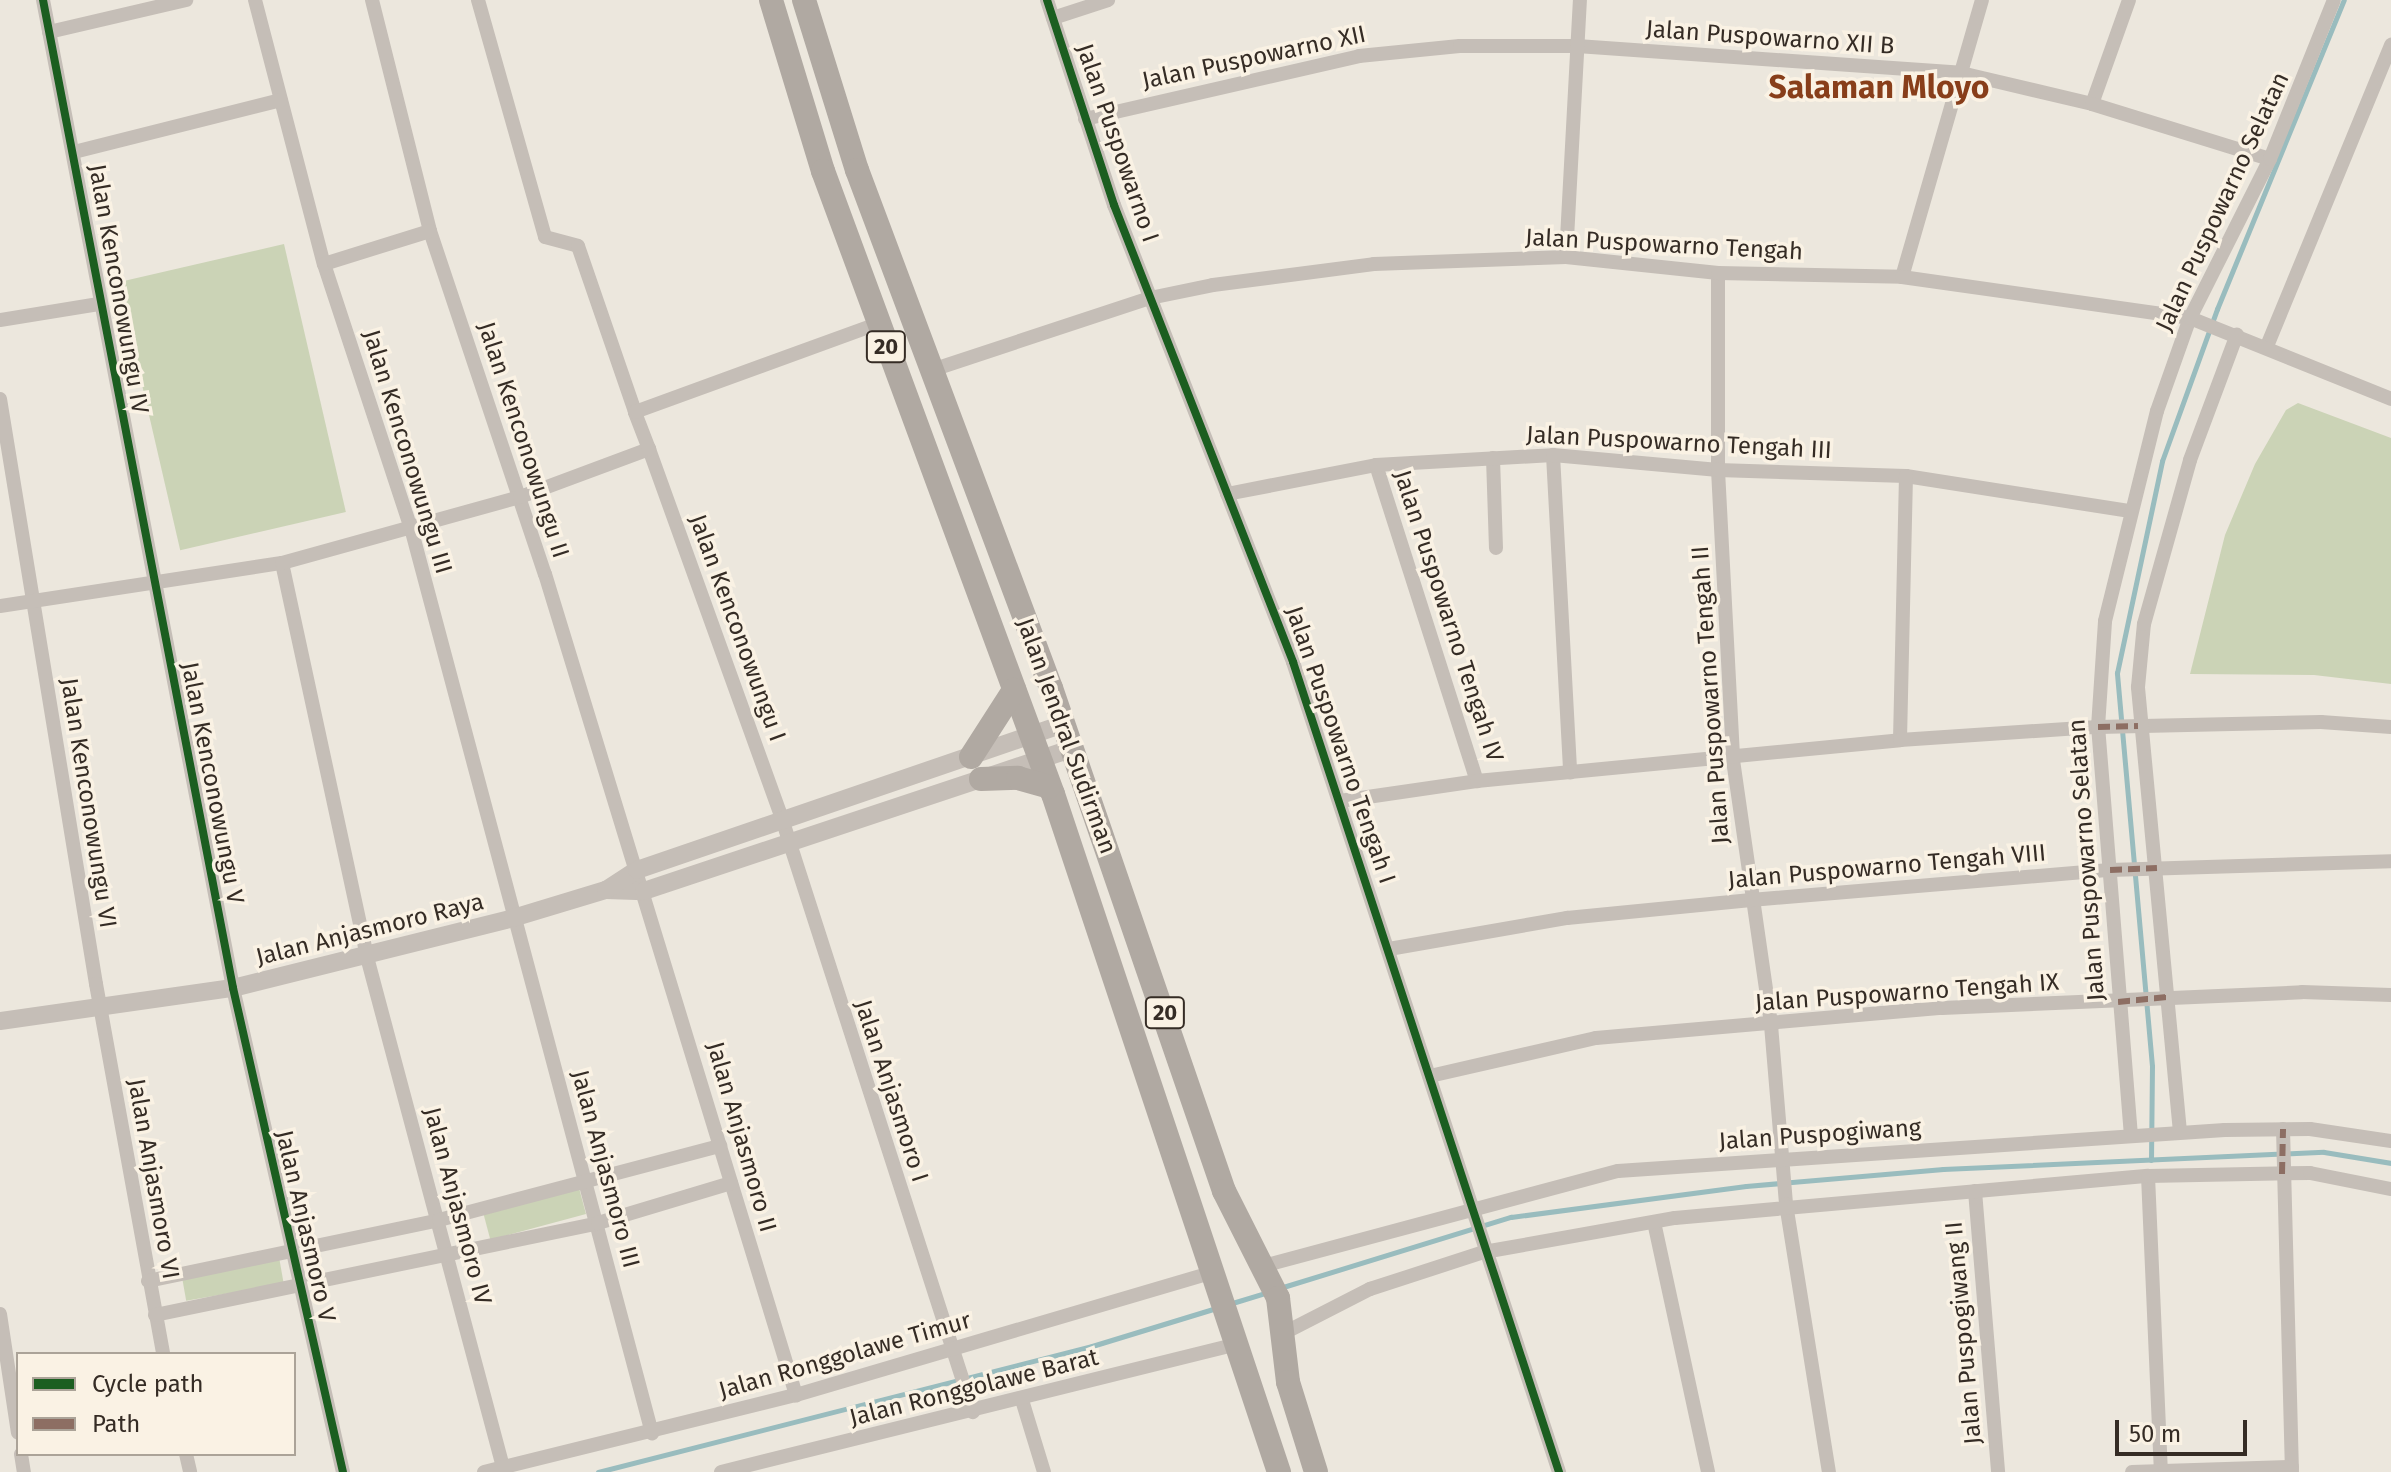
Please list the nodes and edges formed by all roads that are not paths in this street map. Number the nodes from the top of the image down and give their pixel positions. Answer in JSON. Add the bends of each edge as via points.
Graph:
{"nodes":[{"id":1,"x":43,"y":0,"type":"edge"},
{"id":2,"x":186,"y":0,"type":"edge"},
{"id":3,"x":255,"y":0,"type":"edge"},
{"id":4,"x":372,"y":0,"type":"edge"},
{"id":5,"x":478,"y":0,"type":"edge"},
{"id":6,"x":771,"y":0,"type":"edge"},
{"id":7,"x":804,"y":0,"type":"edge"},
{"id":8,"x":1047,"y":0,"type":"edge"},
{"id":9,"x":1108,"y":0,"type":"edge"},
{"id":10,"x":1580,"y":0,"type":"edge"},
{"id":11,"x":1982,"y":0,"type":"edge"},
{"id":12,"x":2129,"y":0,"type":"edge"},
{"id":13,"x":2334,"y":0,"type":"edge"},
{"id":14,"x":1053,"y":18,"type":"junction"},
{"id":15,"x":49,"y":32,"type":"junction"},
{"id":16,"x":2391,"y":45,"type":"edge"},
{"id":17,"x":1577,"y":46,"type":"junction"},
{"id":18,"x":1961,"y":73,"type":"junction"},
{"id":19,"x":281,"y":100,"type":"junction"},
{"id":20,"x":2092,"y":104,"type":"junction"},
{"id":21,"x":1085,"y":119,"type":"junction"},
{"id":22,"x":74,"y":152,"type":"junction"},
{"id":23,"x":2270,"y":159,"type":"junction"},
{"id":24,"x":430,"y":231,"type":"junction"},
{"id":25,"x":1566,"y":257,"type":"junction"},
{"id":26,"x":324,"y":264,"type":"junction"},
{"id":27,"x":1718,"y":273,"type":"junction"},
{"id":28,"x":1902,"y":277,"type":"junction"},
{"id":29,"x":1150,"y":298,"type":"junction"},
{"id":30,"x":99,"y":304,"type":"junction"},
{"id":31,"x":2193,"y":319,"type":"junction"},
{"id":32,"x":0,"y":320,"type":"edge"},
{"id":33,"x":877,"y":324,"type":"junction"},
{"id":34,"x":2234,"y":333,"type":"junction"},
{"id":35,"x":2267,"y":346,"type":"junction"},
{"id":36,"x":929,"y":371,"type":"junction"},
{"id":37,"x":0,"y":399,"type":"edge"},
{"id":38,"x":2391,"y":399,"type":"edge"},
{"id":39,"x":635,"y":412,"type":"junction"},
{"id":40,"x":649,"y":449,"type":"junction"},
{"id":41,"x":1553,"y":455,"type":"junction"},
{"id":42,"x":1493,"y":458,"type":"junction"},
{"id":43,"x":1376,"y":465,"type":"junction"},
{"id":44,"x":1718,"y":470,"type":"junction"},
{"id":45,"x":1906,"y":476,"type":"junction"},
{"id":46,"x":1227,"y":494,"type":"junction"},
{"id":47,"x":520,"y":497,"type":"junction"},
{"id":48,"x":2130,"y":511,"type":"junction"},
{"id":49,"x":411,"y":528,"type":"junction"},
{"id":50,"x":1496,"y":548,"type":"dead end"},
{"id":51,"x":282,"y":563,"type":"junction"},
{"id":52,"x":152,"y":585,"type":"junction"},
{"id":53,"x":33,"y":602,"type":"junction"},
{"id":54,"x":0,"y":606,"type":"edge"},
{"id":55,"x":1014,"y":690,"type":"junction"},
{"id":56,"x":1063,"y":724,"type":"junction"},
{"id":57,"x":2136,"y":726,"type":"junction"},
{"id":58,"x":2100,"y":727,"type":"junction"},
{"id":59,"x":2391,"y":727,"type":"edge"},
{"id":60,"x":1030,"y":735,"type":"junction"},
{"id":61,"x":1900,"y":740,"type":"junction"},
{"id":62,"x":1072,"y":749,"type":"junction"},
{"id":63,"x":1039,"y":759,"type":"junction"},
{"id":64,"x":1733,"y":760,"type":"junction"},
{"id":65,"x":976,"y":768,"type":"junction"},
{"id":66,"x":1570,"y":773,"type":"junction"},
{"id":67,"x":1477,"y":781,"type":"junction"},
{"id":68,"x":1049,"y":787,"type":"junction"},
{"id":69,"x":1340,"y":801,"type":"junction"},
{"id":70,"x":783,"y":822,"type":"junction"},
{"id":71,"x":789,"y":845,"type":"junction"},
{"id":72,"x":2391,"y":861,"type":"edge"},
{"id":73,"x":2154,"y":868,"type":"junction"},
{"id":74,"x":637,"y":870,"type":"junction"},
{"id":75,"x":2113,"y":870,"type":"junction"},
{"id":76,"x":606,"y":890,"type":"junction"},
{"id":77,"x":644,"y":891,"type":"junction"},
{"id":78,"x":1751,"y":900,"type":"junction"},
{"id":79,"x":513,"y":918,"type":"junction"},
{"id":80,"x":1389,"y":949,"type":"junction"},
{"id":81,"x":367,"y":957,"type":"junction"},
{"id":82,"x":233,"y":988,"type":"junction"},
{"id":83,"x":2391,"y":995,"type":"edge"},
{"id":84,"x":2163,"y":998,"type":"junction"},
{"id":85,"x":2122,"y":1002,"type":"junction"},
{"id":86,"x":101,"y":1011,"type":"junction"},
{"id":87,"x":0,"y":1021,"type":"edge"},
{"id":88,"x":1771,"y":1025,"type":"junction"},
{"id":89,"x":1430,"y":1076,"type":"junction"},
{"id":90,"x":2176,"y":1132,"type":"junction"},
{"id":91,"x":2283,"y":1134,"type":"junction"},
{"id":92,"x":2135,"y":1136,"type":"junction"},
{"id":93,"x":2391,"y":1141,"type":"edge"},
{"id":94,"x":720,"y":1146,"type":"junction"},
{"id":95,"x":1783,"y":1165,"type":"junction"},
{"id":96,"x":2282,"y":1172,"type":"junction"},
{"id":97,"x":2148,"y":1176,"type":"junction"},
{"id":98,"x":586,"y":1183,"type":"junction"},
{"id":99,"x":731,"y":1183,"type":"junction"},
{"id":100,"x":2391,"y":1189,"type":"edge"},
{"id":101,"x":1975,"y":1191,"type":"junction"},
{"id":102,"x":1786,"y":1204,"type":"junction"},
{"id":103,"x":1470,"y":1210,"type":"junction"},
{"id":104,"x":439,"y":1220,"type":"junction"},
{"id":105,"x":1654,"y":1222,"type":"junction"},
{"id":106,"x":598,"y":1223,"type":"junction"},
{"id":107,"x":1483,"y":1249,"type":"junction"},
{"id":108,"x":290,"y":1250,"type":"junction"},
{"id":109,"x":449,"y":1257,"type":"junction"},
{"id":110,"x":1265,"y":1270,"type":"junction"},
{"id":111,"x":148,"y":1281,"type":"junction"},
{"id":112,"x":1218,"y":1281,"type":"junction"},
{"id":113,"x":298,"y":1289,"type":"junction"},
{"id":114,"x":0,"y":1314,"type":"edge"},
{"id":115,"x":155,"y":1315,"type":"junction"},
{"id":116,"x":1283,"y":1328,"type":"junction"},
{"id":117,"x":1236,"y":1340,"type":"junction"},
{"id":118,"x":163,"y":1352,"type":"edge"},
{"id":119,"x":953,"y":1355,"type":"junction"},
{"id":120,"x":796,"y":1395,"type":"junction"},
{"id":121,"x":1022,"y":1400,"type":"junction"},
{"id":122,"x":971,"y":1407,"type":"junction"},
{"id":123,"x":16,"y":1420,"type":"edge"},
{"id":124,"x":652,"y":1433,"type":"junction"},
{"id":125,"x":503,"y":1467,"type":"junction"},
{"id":126,"x":2161,"y":1470,"type":"junction"},
{"id":127,"x":2292,"y":1470,"type":"edge"},
{"id":128,"x":343,"y":1472,"type":"edge"},
{"id":129,"x":484,"y":1472,"type":"edge"},
{"id":130,"x":721,"y":1472,"type":"edge"},
{"id":131,"x":1044,"y":1472,"type":"edge"},
{"id":132,"x":1279,"y":1472,"type":"edge"},
{"id":133,"x":1316,"y":1472,"type":"edge"},
{"id":134,"x":1559,"y":1472,"type":"edge"},
{"id":135,"x":1708,"y":1472,"type":"edge"},
{"id":136,"x":1829,"y":1472,"type":"edge"},
{"id":137,"x":1998,"y":1472,"type":"edge"},
{"id":138,"x":2132,"y":1472,"type":"edge"}],
"edges":[{"from":1,"to":15,"type":"street","name":"Jalan Kenconowungu IV"},
{"from":2,"to":15,"type":"street"},
{"from":3,"to":19,"type":"street","name":"Jalan Kenconowungu III"},
{"from":4,"to":24,"type":"street","name":"Jalan Kenconowungu II"},
{"from":5,"to":39,"type":"street","via":[[545,237],[578,246]]},
{"from":6,"to":33,"type":"highway","name":"Jalan Jendral Sudirman","number":"20"},
{"from":7,"to":36,"type":"highway","name":"Jalan Jendral Sudirman","number":"20","via":[[857,170]]},
{"from":8,"to":14,"type":"street","name":"Jalan Puspowarno I"},
{"from":9,"to":14,"type":"street"},
{"from":10,"to":17,"type":"street"},
{"from":11,"to":18,"type":"street"},
{"from":12,"to":20,"type":"street"},
{"from":13,"to":23,"type":"street","name":"Jalan Puspowarno Selatan"},
{"from":14,"to":21,"type":"street","name":"Jalan Puspowarno I"},
{"from":15,"to":22,"type":"street","name":"Jalan Kenconowungu IV"},
{"from":16,"to":35,"type":"street"},
{"from":17,"to":18,"type":"street","name":"Jalan Puspowarno XII B"},
{"from":17,"to":21,"type":"street","name":"Jalan Puspowarno XII","via":[[1460,46],[1359,56]]},
{"from":17,"to":25,"type":"street"},
{"from":18,"to":20,"type":"street"},
{"from":18,"to":28,"type":"street"},
{"from":19,"to":22,"type":"street"},
{"from":19,"to":26,"type":"street","name":"Jalan Kenconowungu III"},
{"from":20,"to":23,"type":"street"},
{"from":21,"to":29,"type":"street","name":"Jalan Puspowarno I"},
{"from":22,"to":30,"type":"street","name":"Jalan Kenconowungu IV"},
{"from":23,"to":31,"type":"street","name":"Jalan Puspowarno Selatan"},
{"from":24,"to":26,"type":"street"},
{"from":24,"to":47,"type":"street","name":"Jalan Kenconowungu II"},
{"from":25,"to":27,"type":"street","name":"Jalan Puspowarno Tengah"},
{"from":25,"to":29,"type":"street","name":"Jalan Puspowarno Tengah","via":[[1374,264]]},
{"from":26,"to":49,"type":"street","name":"Jalan Kenconowungu III"},
{"from":27,"to":28,"type":"street","name":"Jalan Puspowarno Tengah"},
{"from":27,"to":44,"type":"street","name":"Jalan Puspowarno Tengah II"},
{"from":28,"to":31,"type":"street","name":"Jalan Puspowarno Tengah"},
{"from":29,"to":36,"type":"street","name":"Jalan Puspowarno Tengah"},
{"from":29,"to":46,"type":"street","name":"Jalan Puspowarno Tengah I"},
{"from":30,"to":32,"type":"street"},
{"from":30,"to":52,"type":"street","name":"Jalan Kenconowungu IV"},
{"from":31,"to":34,"type":"street","name":"Jalan Puspowarno Tengah"},
{"from":31,"to":48,"type":"street","name":"Jalan Puspowarno Selatan"},
{"from":33,"to":39,"type":"street"},
{"from":33,"to":55,"type":"highway","name":"Jalan Jendral Sudirman","number":"20"},
{"from":34,"to":35,"type":"street","name":"Jalan Puspowarno Tengah"},
{"from":34,"to":57,"type":"street","via":[[2190,460],[2144,624]]},
{"from":35,"to":38,"type":"street","name":"Jalan Puspowarno Tengah"},
{"from":36,"to":56,"type":"highway","name":"Jalan Jendral Sudirman","number":"20"},
{"from":37,"to":53,"type":"street"},
{"from":39,"to":40,"type":"street","name":"Jalan Kenconowungu I"},
{"from":40,"to":47,"type":"street"},
{"from":40,"to":70,"type":"street","name":"Jalan Kenconowungu I"},
{"from":41,"to":42,"type":"street","name":"Jalan Puspowarno Tengah III"},
{"from":41,"to":44,"type":"street","name":"Jalan Puspowarno Tengah III"},
{"from":41,"to":66,"type":"street"},
{"from":42,"to":43,"type":"street","name":"Jalan Puspowarno Tengah III"},
{"from":42,"to":50,"type":"street"},
{"from":43,"to":46,"type":"street","name":"Jalan Puspowarno Tengah III"},
{"from":43,"to":67,"type":"street","name":"Jalan Puspowarno Tengah IV"},
{"from":44,"to":45,"type":"street","name":"Jalan Puspowarno Tengah III"},
{"from":44,"to":64,"type":"street","name":"Jalan Puspowarno Tengah II"},
{"from":45,"to":48,"type":"street","name":"Jalan Puspowarno Tengah III"},
{"from":45,"to":61,"type":"street"},
{"from":46,"to":69,"type":"street","name":"Jalan Puspowarno Tengah I"},
{"from":47,"to":49,"type":"street"},
{"from":47,"to":74,"type":"street","name":"Jalan Kenconowungu II"},
{"from":48,"to":58,"type":"street","name":"Jalan Puspowarno Selatan","via":[[2105,621]]},
{"from":49,"to":51,"type":"street"},
{"from":49,"to":79,"type":"street","name":"Jalan Kenconowungu III"},
{"from":51,"to":52,"type":"street"},
{"from":51,"to":81,"type":"street"},
{"from":52,"to":53,"type":"street"},
{"from":52,"to":82,"type":"street","name":"Jalan Kenconowungu V"},
{"from":53,"to":54,"type":"street"},
{"from":53,"to":86,"type":"street","name":"Jalan Kenconowungu VI"},
{"from":55,"to":60,"type":"highway","name":"Jalan Jendral Sudirman","number":"20"},
{"from":55,"to":65,"type":"highway"},
{"from":56,"to":60,"type":"street","name":"Jalan Anjasmoro Raya"},
{"from":56,"to":62,"type":"highway","name":"Jalan Jendral Sudirman","number":"20"},
{"from":57,"to":58,"type":"street"},
{"from":57,"to":59,"type":"street","via":[[2321,722]]},
{"from":57,"to":73,"type":"street"},
{"from":58,"to":61,"type":"street"},
{"from":58,"to":75,"type":"street","name":"Jalan Puspowarno Selatan"},
{"from":60,"to":63,"type":"highway","name":"Jalan Jendral Sudirman","number":"20"},
{"from":60,"to":65,"type":"street","name":"Jalan Anjasmoro Raya"},
{"from":61,"to":64,"type":"street"},
{"from":62,"to":63,"type":"street","name":"Jalan Anjasmoro Raya"},
{"from":62,"to":110,"type":"highway","name":"Jalan Jendral Sudirman","number":"20","via":[[1224,1191]]},
{"from":63,"to":65,"type":"street","name":"Jalan Anjasmoro Raya"},
{"from":63,"to":68,"type":"highway","name":"Jalan Jendral Sudirman","number":"20"},
{"from":64,"to":66,"type":"street"},
{"from":64,"to":78,"type":"street","name":"Jalan Puspowarno Tengah II"},
{"from":65,"to":68,"type":"highway"},
{"from":65,"to":70,"type":"street","name":"Jalan Anjasmoro Raya"},
{"from":65,"to":71,"type":"street","name":"Jalan Anjasmoro Raya"},
{"from":66,"to":67,"type":"street"},
{"from":67,"to":69,"type":"street"},
{"from":68,"to":112,"type":"highway","name":"Jalan Jendral Sudirman","number":"20"},
{"from":69,"to":80,"type":"street","name":"Jalan Puspowarno Tengah I"},
{"from":70,"to":71,"type":"street","name":"Jalan Kenconowungu I"},
{"from":70,"to":74,"type":"street","name":"Jalan Anjasmoro Raya"},
{"from":71,"to":77,"type":"street","name":"Jalan Anjasmoro Raya"},
{"from":71,"to":119,"type":"street","name":"Jalan Anjasmoro I"},
{"from":72,"to":73,"type":"street","name":"Jalan Puspowarno Tengah VIII"},
{"from":73,"to":75,"type":"street","name":"Jalan Puspowarno Tengah VIII"},
{"from":73,"to":84,"type":"street"},
{"from":74,"to":76,"type":"street","name":"Jalan Anjasmoro Raya"},
{"from":74,"to":77,"type":"street","name":"Jalan Kenconowungu II"},
{"from":75,"to":78,"type":"street","name":"Jalan Puspowarno Tengah VIII"},
{"from":75,"to":85,"type":"street","name":"Jalan Puspowarno Selatan"},
{"from":76,"to":77,"type":"street","name":"Jalan Anjasmoro Raya"},
{"from":76,"to":79,"type":"street","name":"Jalan Anjasmoro Raya"},
{"from":77,"to":94,"type":"street","name":"Jalan Anjasmoro II"},
{"from":78,"to":80,"type":"street","name":"Jalan Puspowarno Tengah VIII","via":[[1567,918]]},
{"from":78,"to":88,"type":"street","name":"Jalan Puspowarno Tengah II"},
{"from":79,"to":81,"type":"street","name":"Jalan Anjasmoro Raya"},
{"from":79,"to":98,"type":"street","name":"Jalan Anjasmoro III"},
{"from":80,"to":89,"type":"street","name":"Jalan Puspowarno Tengah I"},
{"from":81,"to":82,"type":"street","name":"Jalan Anjasmoro Raya"},
{"from":81,"to":104,"type":"street","name":"Jalan Anjasmoro IV"},
{"from":82,"to":86,"type":"street","name":"Jalan Anjasmoro Raya"},
{"from":82,"to":108,"type":"street","name":"Jalan Anjasmoro V"},
{"from":83,"to":84,"type":"street","name":"Jalan Puspowarno Tengah IX"},
{"from":84,"to":85,"type":"street","name":"Jalan Puspowarno Tengah IX"},
{"from":84,"to":90,"type":"street"},
{"from":85,"to":88,"type":"street","name":"Jalan Puspowarno Tengah IX","via":[[1942,1008]]},
{"from":85,"to":92,"type":"street","name":"Jalan Puspowarno Selatan"},
{"from":86,"to":87,"type":"street","name":"Jalan Anjasmoro Raya"},
{"from":86,"to":111,"type":"street","name":"Jalan Anjasmoro VI"},
{"from":88,"to":89,"type":"street","name":"Jalan Puspowarno Tengah IX","via":[[1596,1038]]},
{"from":88,"to":95,"type":"street","name":"Jalan Puspowarno Tengah II"},
{"from":89,"to":103,"type":"street","name":"Jalan Puspowarno Tengah I"},
{"from":90,"to":91,"type":"street","name":"Jalan Puspogiwang"},
{"from":90,"to":92,"type":"street","name":"Jalan Puspogiwang"},
{"from":91,"to":93,"type":"street","name":"Jalan Puspogiwang"},
{"from":91,"to":96,"type":"street"},
{"from":92,"to":95,"type":"street","name":"Jalan Puspogiwang"},
{"from":94,"to":98,"type":"street"},
{"from":94,"to":99,"type":"street","name":"Jalan Anjasmoro II"},
{"from":95,"to":102,"type":"street","name":"Jalan Puspowarno Tengah II"},
{"from":95,"to":103,"type":"street","name":"Jalan Puspogiwang","via":[[1618,1171]]},
{"from":96,"to":97,"type":"street"},
{"from":96,"to":100,"type":"street"},
{"from":96,"to":127,"type":"street"},
{"from":97,"to":101,"type":"street"},
{"from":97,"to":126,"type":"street"},
{"from":98,"to":104,"type":"street"},
{"from":98,"to":106,"type":"street","name":"Jalan Anjasmoro III"},
{"from":99,"to":106,"type":"street"},
{"from":99,"to":120,"type":"street","name":"Jalan Anjasmoro II"},
{"from":101,"to":102,"type":"street"},
{"from":101,"to":137,"type":"street","name":"Jalan Puspogiwang II"},
{"from":102,"to":105,"type":"street"},
{"from":102,"to":136,"type":"street","name":"Jalan Puspowarno Tengah II"},
{"from":103,"to":107,"type":"street","name":"Jalan Puspowarno Tengah I"},
{"from":103,"to":110,"type":"street","name":"Jalan Puspogiwang"},
{"from":104,"to":108,"type":"street"},
{"from":104,"to":109,"type":"street","name":"Jalan Anjasmoro IV"},
{"from":105,"to":107,"type":"street"},
{"from":105,"to":135,"type":"street"},
{"from":106,"to":109,"type":"street"},
{"from":106,"to":124,"type":"street","name":"Jalan Anjasmoro III"},
{"from":107,"to":116,"type":"street","via":[[1370,1289]]},
{"from":107,"to":134,"type":"street","name":"Jalan Puspowarno Tengah I"},
{"from":108,"to":111,"type":"street"},
{"from":108,"to":113,"type":"street","name":"Jalan Anjasmoro V"},
{"from":109,"to":113,"type":"street"},
{"from":109,"to":125,"type":"street","name":"Jalan Anjasmoro IV"},
{"from":110,"to":116,"type":"highway","name":"Jalan Jendral Sudirman","number":"20"},
{"from":111,"to":115,"type":"street","name":"Jalan Anjasmoro VI"},
{"from":112,"to":117,"type":"highway","name":"Jalan Jendral Sudirman","number":"20"},
{"from":112,"to":119,"type":"street","name":"Jalan Ronggolawe Timur"},
{"from":113,"to":115,"type":"street"},
{"from":113,"to":128,"type":"street","name":"Jalan Anjasmoro V"},
{"from":114,"to":123,"type":"street"},
{"from":115,"to":118,"type":"street","name":"Jalan Anjasmoro VI"},
{"from":116,"to":133,"type":"highway","name":"Jalan Jendral Sudirman","number":"20","via":[[1288,1382]]},
{"from":117,"to":121,"type":"street","name":"Jalan Ronggolawe Barat"},
{"from":117,"to":132,"type":"highway","name":"Jalan Jendral Sudirman","number":"20"},
{"from":119,"to":120,"type":"street","name":"Jalan Ronggolawe Timur"},
{"from":119,"to":122,"type":"street","name":"Jalan Anjasmoro I"},
{"from":120,"to":124,"type":"street","name":"Jalan Ronggolawe Timur"},
{"from":121,"to":122,"type":"street","name":"Jalan Ronggolawe Barat"},
{"from":121,"to":131,"type":"street"},
{"from":122,"to":130,"type":"street","name":"Jalan Ronggolawe Barat"},
{"from":124,"to":125,"type":"street","name":"Jalan Ronggolawe Timur"},
{"from":125,"to":129,"type":"street","name":"Jalan Ronggolawe Timur"},
{"from":126,"to":127,"type":"street"},
{"from":126,"to":138,"type":"street"}]}
